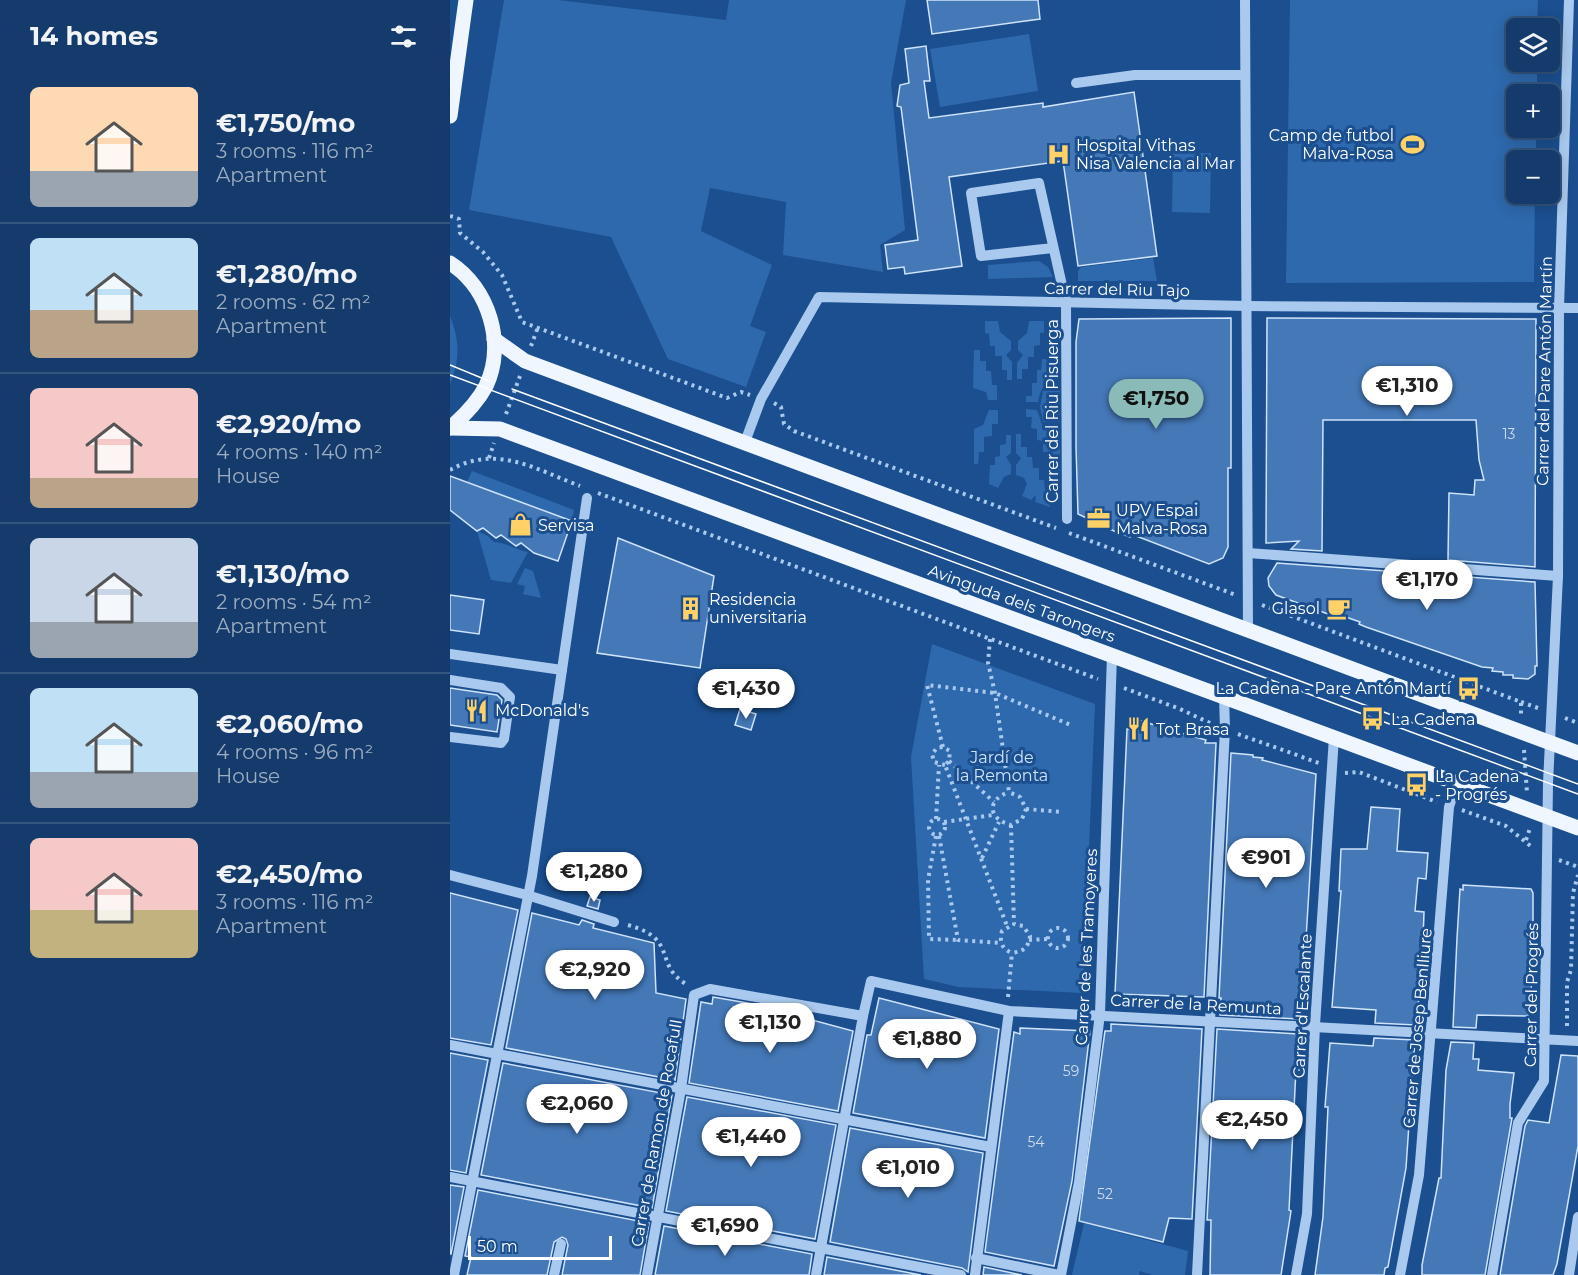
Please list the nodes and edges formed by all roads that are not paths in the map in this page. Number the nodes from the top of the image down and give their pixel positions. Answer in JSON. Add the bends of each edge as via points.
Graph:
{"nodes":[{"id":1,"x":466,"y":0,"type":"edge"},
{"id":2,"x":1245,"y":0,"type":"edge"},
{"id":3,"x":1569,"y":0,"type":"edge"},
{"id":4,"x":1245,"y":75,"type":"junction"},
{"id":5,"x":1076,"y":83,"type":"dead end"},
{"id":6,"x":450,"y":116,"type":"edge"},
{"id":7,"x":1053,"y":248,"type":"junction"},
{"id":8,"x":450,"y":263,"type":"edge"},
{"id":9,"x":1066,"y":303,"type":"junction"},
{"id":10,"x":1248,"y":306,"type":"junction"},
{"id":11,"x":1559,"y":308,"type":"junction"},
{"id":12,"x":1578,"y":308,"type":"edge"},
{"id":13,"x":494,"y":339,"type":"junction"},
{"id":14,"x":450,"y":428,"type":"edge"},
{"id":15,"x":745,"y":442,"type":"junction"},
{"id":16,"x":587,"y":498,"type":"dead end"},
{"id":17,"x":1067,"y":519,"type":"dead end"},
{"id":18,"x":1248,"y":553,"type":"junction"},
{"id":19,"x":1558,"y":576,"type":"junction"},
{"id":20,"x":1248,"y":630,"type":"junction"},
{"id":21,"x":450,"y":654,"type":"edge"},
{"id":22,"x":1112,"y":655,"type":"junction"},
{"id":23,"x":562,"y":670,"type":"junction"},
{"id":24,"x":450,"y":680,"type":"edge"},
{"id":25,"x":1224,"y":696,"type":"junction"},
{"id":26,"x":450,"y":737,"type":"edge"},
{"id":27,"x":1334,"y":737,"type":"junction"},
{"id":28,"x":1549,"y":742,"type":"junction"},
{"id":29,"x":1578,"y":753,"type":"edge"},
{"id":30,"x":1457,"y":783,"type":"junction"},
{"id":31,"x":1548,"y":816,"type":"junction"},
{"id":32,"x":1578,"y":828,"type":"edge"},
{"id":33,"x":450,"y":875,"type":"edge"},
{"id":34,"x":527,"y":895,"type":"junction"},
{"id":35,"x":614,"y":922,"type":"road end"},
{"id":36,"x":1009,"y":1011,"type":"junction"},
{"id":37,"x":1100,"y":1014,"type":"junction"},
{"id":38,"x":862,"y":1016,"type":"junction"},
{"id":39,"x":1211,"y":1020,"type":"junction"},
{"id":40,"x":1315,"y":1025,"type":"junction"},
{"id":41,"x":1432,"y":1031,"type":"junction"},
{"id":42,"x":1546,"y":1040,"type":"junction"},
{"id":43,"x":1578,"y":1041,"type":"edge"},
{"id":44,"x":450,"y":1045,"type":"edge"},
{"id":45,"x":497,"y":1053,"type":"junction"},
{"id":46,"x":681,"y":1089,"type":"junction"},
{"id":47,"x":844,"y":1118,"type":"junction"},
{"id":48,"x":991,"y":1148,"type":"junction"},
{"id":49,"x":450,"y":1177,"type":"edge"},
{"id":50,"x":472,"y":1181,"type":"junction"},
{"id":51,"x":657,"y":1217,"type":"junction"},
{"id":52,"x":1578,"y":1217,"type":"edge"},
{"id":53,"x":561,"y":1244,"type":"dead end"},
{"id":54,"x":822,"y":1248,"type":"junction"},
{"id":55,"x":976,"y":1258,"type":"junction"},
{"id":56,"x":1575,"y":1259,"type":"edge"},
{"id":57,"x":454,"y":1275,"type":"edge"},
{"id":58,"x":554,"y":1275,"type":"edge"},
{"id":59,"x":646,"y":1275,"type":"edge"},
{"id":60,"x":816,"y":1275,"type":"edge"},
{"id":61,"x":961,"y":1275,"type":"edge"},
{"id":62,"x":975,"y":1275,"type":"edge"},
{"id":63,"x":1060,"y":1275,"type":"edge"},
{"id":64,"x":1197,"y":1275,"type":"edge"},
{"id":65,"x":1296,"y":1275,"type":"edge"},
{"id":66,"x":1400,"y":1275,"type":"edge"},
{"id":67,"x":1492,"y":1275,"type":"edge"},
{"id":68,"x":1569,"y":1275,"type":"edge"}],
"edges":[{"from":1,"to":6,"type":"main road"},
{"from":2,"to":4,"type":"street"},
{"from":3,"to":11,"type":"street","name":"Carrer del Pare Antón Martín"},
{"from":4,"to":5,"type":"street","via":[[1135,75]]},
{"from":4,"to":10,"type":"street"},
{"from":7,"to":7,"type":"street","name":"Carrer del Riu Pisuerga","via":[[1039,183],[971,193],[981,256]]},
{"from":7,"to":9,"type":"street","name":"Carrer del Riu Pisuerga"},
{"from":8,"to":13,"type":"main road","via":[[472,283],[483,300]]},
{"from":9,"to":10,"type":"street","name":"Carrer del Riu Tajo"},
{"from":9,"to":15,"type":"street","name":"Carrer del Riu Tajo","via":[[819,297],[761,399]]},
{"from":9,"to":17,"type":"street","name":"Carrer del Riu Pisuerga"},
{"from":10,"to":11,"type":"street","name":"Carrer del Riu Tajo"},
{"from":10,"to":18,"type":"street"},
{"from":11,"to":12,"type":"street","name":"Carrer del Riu Tajo"},
{"from":11,"to":19,"type":"street","name":"Carrer del Pare Antón Martín"},
{"from":13,"to":14,"type":"main road","via":[[485,388],[470,410]]},
{"from":13,"to":15,"type":"main road","via":[[525,362]]},
{"from":14,"to":22,"type":"main road","name":"Avinguda dels Tarongers","via":[[500,429]]},
{"from":15,"to":20,"type":"main road"},
{"from":16,"to":23,"type":"street"},
{"from":18,"to":19,"type":"street"},
{"from":18,"to":20,"type":"street"},
{"from":19,"to":28,"type":"street","name":"Carrer del Pare Antón Martín"},
{"from":20,"to":28,"type":"main road"},
{"from":21,"to":23,"type":"street"},
{"from":22,"to":25,"type":"main road","name":"Avinguda dels Tarongers"},
{"from":22,"to":37,"type":"street","name":"Carrer de les Tramoyeres"},
{"from":23,"to":34,"type":"street"},
{"from":24,"to":26,"type":"street","via":[[501,688],[510,697],[501,743]]},
{"from":25,"to":27,"type":"main road","name":"Avinguda dels Tarongers"},
{"from":25,"to":39,"type":"street"},
{"from":27,"to":30,"type":"main road","name":"Avinguda dels Tarongers"},
{"from":27,"to":40,"type":"street","name":"Carrer d'Escalante"},
{"from":28,"to":29,"type":"main road"},
{"from":28,"to":31,"type":"street","name":"Carrer del Progrés"},
{"from":30,"to":31,"type":"main road","name":"Avinguda dels Tarongers"},
{"from":30,"to":41,"type":"street","name":"Carrer de Josep Benlliure","via":[[1449,807]]},
{"from":31,"to":32,"type":"main road","name":"Avinguda dels Tarongers"},
{"from":31,"to":42,"type":"street","name":"Carrer del Progrés"},
{"from":33,"to":34,"type":"street"},
{"from":34,"to":35,"type":"street"},
{"from":34,"to":45,"type":"street"},
{"from":36,"to":37,"type":"street","name":"Carrer de la Remunta"},
{"from":36,"to":38,"type":"street","name":"Carrer de la Remunta","via":[[872,981]]},
{"from":36,"to":48,"type":"street"},
{"from":37,"to":39,"type":"street","name":"Carrer de la Remunta"},
{"from":37,"to":63,"type":"street","name":"Carrer de les Tramoyeres","via":[[1078,1182]]},
{"from":38,"to":46,"type":"street","name":"Carrer de Ramon de Rocafull","via":[[710,989],[694,995]]},
{"from":38,"to":47,"type":"street"},
{"from":39,"to":40,"type":"street","name":"Carrer de la Remunta"},
{"from":39,"to":64,"type":"street"},
{"from":40,"to":41,"type":"street","name":"Carrer de la Remunta"},
{"from":40,"to":65,"type":"street","name":"Carrer d'Escalante","via":[[1307,1214]]},
{"from":41,"to":42,"type":"street","name":"Carrer de la Remunta"},
{"from":41,"to":66,"type":"street","name":"Carrer de Josep Benlliure","via":[[1419,1175]]},
{"from":42,"to":43,"type":"street","name":"Carrer de la Remunta"},
{"from":42,"to":67,"type":"street","name":"Carrer del Progrés","via":[[1544,1081],[1518,1123]]},
{"from":44,"to":45,"type":"street"},
{"from":45,"to":46,"type":"street"},
{"from":45,"to":50,"type":"street"},
{"from":46,"to":47,"type":"street"},
{"from":46,"to":51,"type":"street","name":"Carrer de Ramon de Rocafull"},
{"from":47,"to":48,"type":"street"},
{"from":47,"to":54,"type":"street"},
{"from":48,"to":55,"type":"street"},
{"from":49,"to":50,"type":"street"},
{"from":50,"to":51,"type":"street"},
{"from":50,"to":57,"type":"street"},
{"from":51,"to":54,"type":"street"},
{"from":51,"to":59,"type":"street","name":"Carrer de Ramon de Rocafull"},
{"from":52,"to":56,"type":"street"},
{"from":53,"to":58,"type":"street"},
{"from":54,"to":60,"type":"street"},
{"from":54,"to":61,"type":"street"},
{"from":55,"to":62,"type":"street"},
{"from":55,"to":63,"type":"street"},
{"from":56,"to":68,"type":"street"}]}
